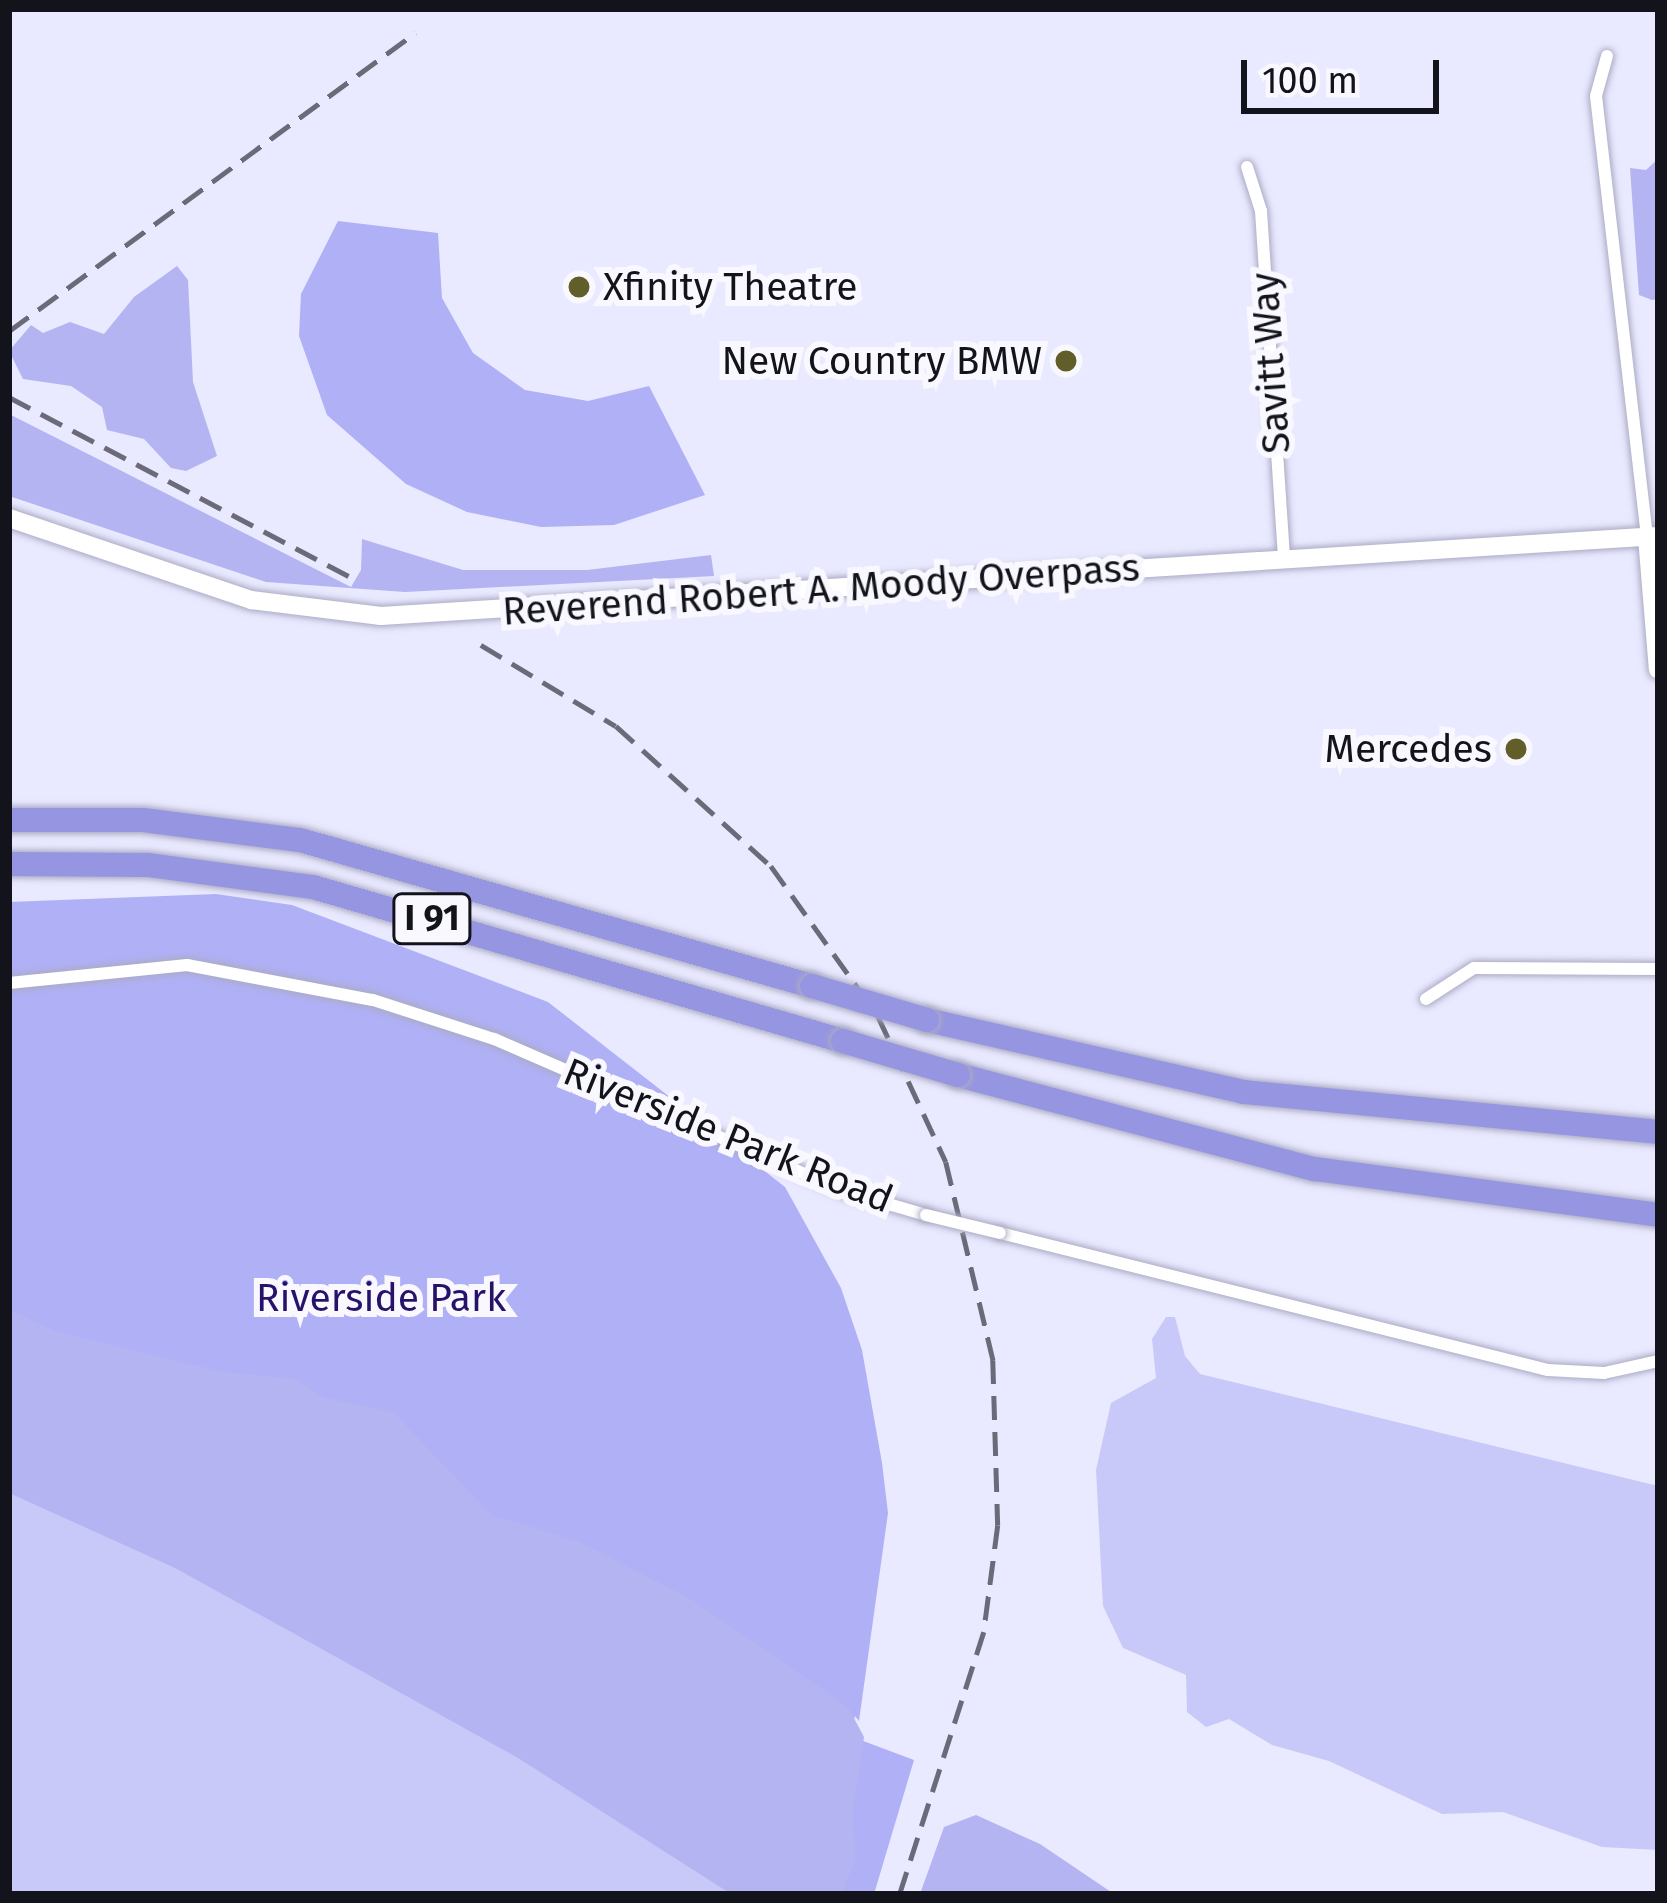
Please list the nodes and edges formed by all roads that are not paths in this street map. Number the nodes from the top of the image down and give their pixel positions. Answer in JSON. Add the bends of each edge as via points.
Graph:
{"nodes":[{"id":1,"x":1607,"y":56,"type":"dead end"},
{"id":2,"x":1247,"y":167,"type":"dead end"},
{"id":3,"x":9,"y":518,"type":"edge"},
{"id":4,"x":1652,"y":536,"type":"edge"},
{"id":5,"x":1284,"y":560,"type":"junction"},
{"id":6,"x":1658,"y":670,"type":"edge"},
{"id":7,"x":9,"y":820,"type":"edge"},
{"id":8,"x":9,"y":864,"type":"edge"},
{"id":9,"x":1658,"y":969,"type":"edge"},
{"id":10,"x":9,"y":983,"type":"edge"},
{"id":11,"x":1426,"y":999,"type":"dead end"},
{"id":12,"x":1658,"y":1132,"type":"edge"},
{"id":13,"x":1658,"y":1215,"type":"edge"},
{"id":14,"x":1658,"y":1361,"type":"edge"}],
"edges":[{"from":1,"to":4,"type":"street","via":[[1597,104]]},
{"from":2,"to":5,"type":"street","name":"Savitt Way","via":[[1261,211]]},
{"from":3,"to":5,"type":"main road","name":"Reverend Robert A. Moody Overpass","via":[[225,593],[354,616]]},
{"from":4,"to":5,"type":"main road","name":"Reverend Robert A. Moody Overpass"},
{"from":4,"to":6,"type":"main road"},
{"from":7,"to":12,"type":"highway","number":"I 91","bridge":true,"via":[[143,820],[300,839],[927,1020],[1244,1092]]},
{"from":8,"to":13,"type":"highway","number":"I 91","bridge":true,"via":[[148,865],[314,887],[1273,1160],[1477,1196]]},
{"from":9,"to":11,"type":"street","via":[[1497,965],[1459,972]]},
{"from":10,"to":14,"type":"street","name":"Riverside Park Road","bridge":true,"via":[[166,964],[354,995],[494,1039],[825,1184],[926,1215],[1548,1370],[1604,1372]]}]}
